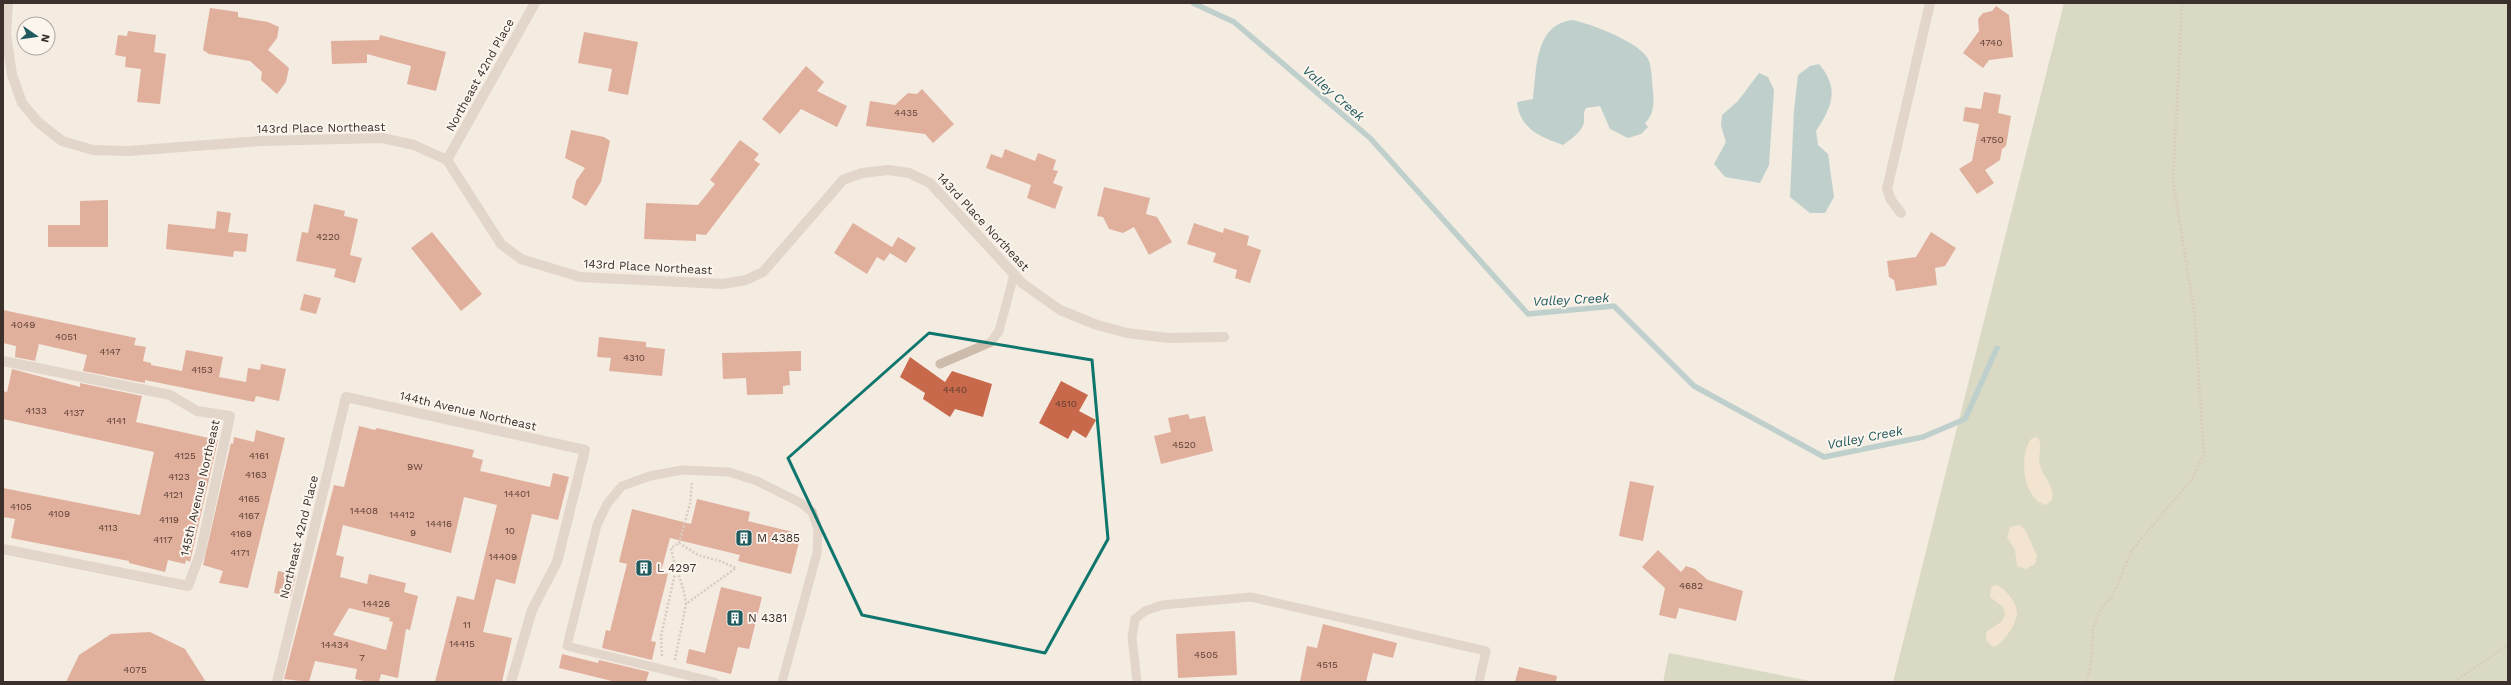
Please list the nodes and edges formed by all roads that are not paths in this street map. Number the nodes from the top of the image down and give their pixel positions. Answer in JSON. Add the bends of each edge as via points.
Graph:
{"nodes":[{"id":1,"x":8,"y":3,"type":"edge"},
{"id":2,"x":535,"y":3,"type":"edge"},
{"id":3,"x":1930,"y":3,"type":"edge"},
{"id":4,"x":447,"y":160,"type":"junction"},
{"id":5,"x":1901,"y":213,"type":"dead end"},
{"id":6,"x":1014,"y":274,"type":"junction"},
{"id":7,"x":1224,"y":337,"type":"dead end"},
{"id":8,"x":3,"y":361,"type":"edge"},
{"id":9,"x":940,"y":364,"type":"dead end"},
{"id":10,"x":346,"y":397,"type":"joint"},
{"id":11,"x":3,"y":549,"type":"edge"},
{"id":12,"x":277,"y":682,"type":"edge"},
{"id":13,"x":511,"y":682,"type":"edge"},
{"id":14,"x":715,"y":682,"type":"edge"},
{"id":15,"x":782,"y":682,"type":"edge"},
{"id":16,"x":1137,"y":682,"type":"edge"},
{"id":17,"x":1479,"y":682,"type":"edge"}],
"edges":[{"from":1,"to":4,"type":"street","name":"143rd Place Northeast","via":[[6,34],[12,75],[22,103],[38,122],[62,141],[93,150],[128,151],[261,141],[382,138],[414,145]]},
{"from":2,"to":4,"type":"street","name":"Northeast 42nd Place"},
{"from":3,"to":5,"type":"street","via":[[1887,189],[1891,200]]},
{"from":4,"to":6,"type":"street","name":"143rd Place Northeast","via":[[502,244],[521,259],[580,277],[723,284],[746,280],[763,272],[843,180],[862,173],[888,170],[909,173],[930,183]]},
{"from":6,"to":7,"type":"street","name":"143rd Place Northeast","via":[[1022,283],[1060,310],[1097,325],[1127,333],[1168,338]]},
{"from":6,"to":9,"type":"lane","via":[[999,331],[991,342]]},
{"from":8,"to":11,"type":"street","name":"145th Avenue Northeast","via":[[170,395],[197,411],[230,416],[200,554],[188,586]]},
{"from":10,"to":12,"type":"street","name":"Northeast 42nd Place"},
{"from":10,"to":13,"type":"street","name":"144th Avenue Northeast","via":[[585,450],[557,562],[532,610]]},
{"from":14,"to":15,"type":"lane","via":[[568,646],[597,525],[607,504],[622,486],[650,476],[691,470],[729,472],[757,481],[801,502],[812,512],[818,529],[817,553]]},
{"from":16,"to":17,"type":"lane","via":[[1132,636],[1135,619],[1145,611],[1162,605],[1252,597],[1486,651]]}]}
